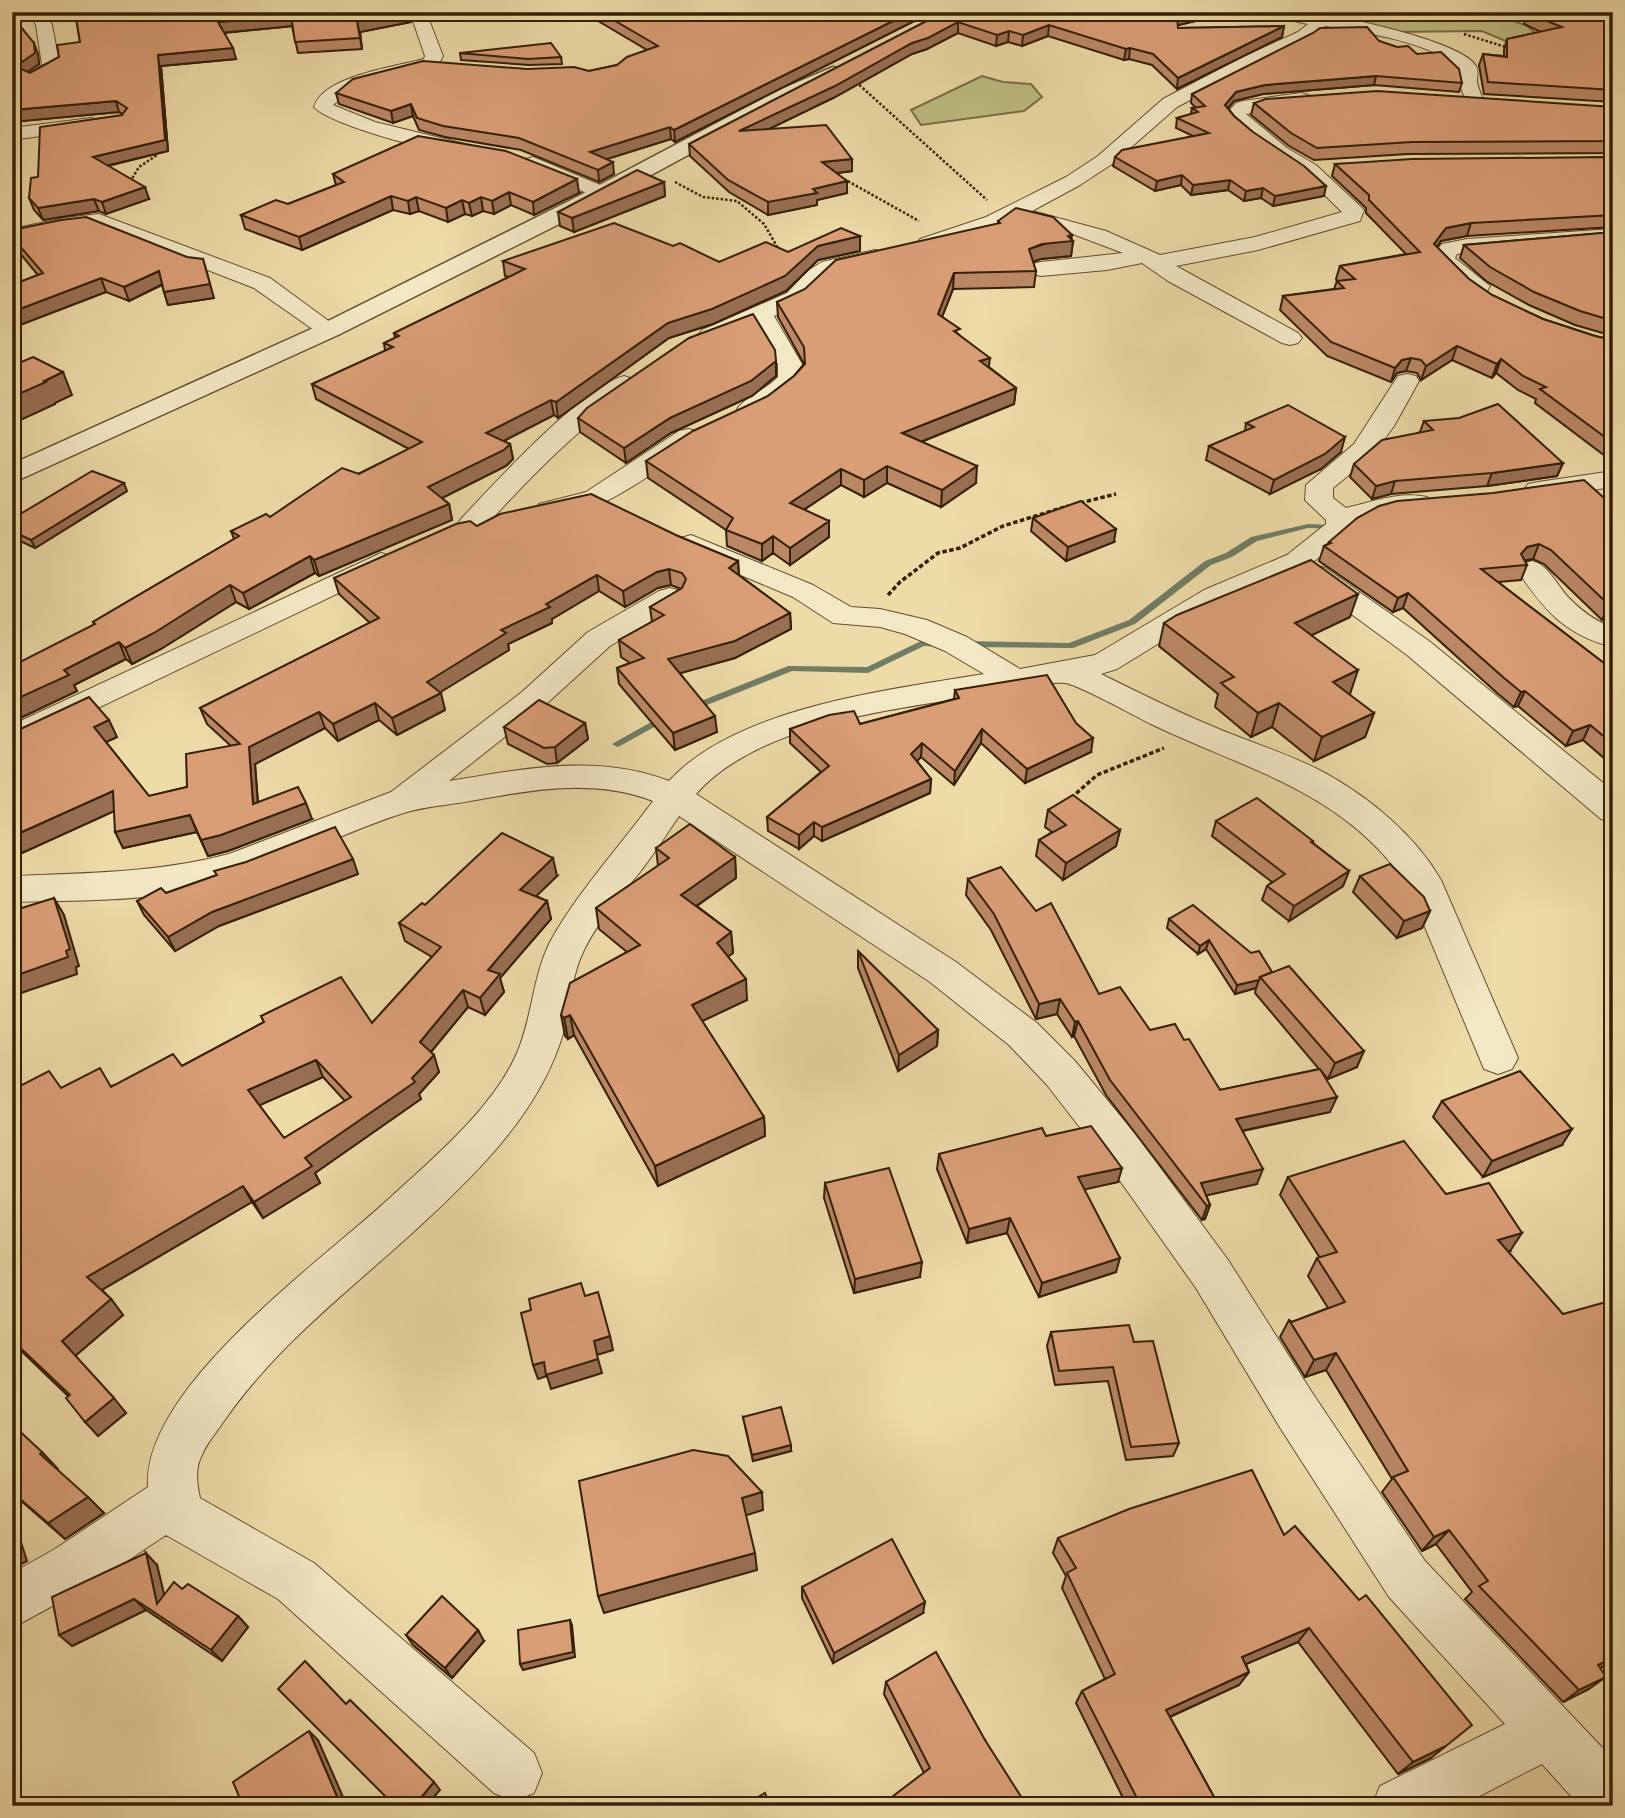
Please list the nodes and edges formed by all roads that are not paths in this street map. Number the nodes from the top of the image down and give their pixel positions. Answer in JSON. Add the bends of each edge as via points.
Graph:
{"nodes":[{"id":1,"x":37,"y":12,"type":"edge"},
{"id":2,"x":418,"y":12,"type":"edge"},
{"id":3,"x":1277,"y":12,"type":"edge"},
{"id":4,"x":1316,"y":19,"type":"junction"},
{"id":5,"x":427,"y":65,"type":"junction"},
{"id":6,"x":849,"y":65,"type":"edge"},
{"id":7,"x":454,"y":68,"type":"edge"},
{"id":8,"x":33,"y":77,"type":"edge"},
{"id":9,"x":1321,"y":98,"type":"edge"},
{"id":10,"x":1449,"y":100,"type":"edge"},
{"id":11,"x":1475,"y":102,"type":"junction"},
{"id":12,"x":1497,"y":104,"type":"edge"},
{"id":13,"x":106,"y":122,"type":"edge"},
{"id":14,"x":12,"y":134,"type":"edge"},
{"id":15,"x":478,"y":151,"type":"edge"},
{"id":16,"x":513,"y":156,"type":"edge"},
{"id":17,"x":1334,"y":167,"type":"edge"},
{"id":18,"x":1309,"y":169,"type":"junction"},
{"id":19,"x":603,"y":192,"type":"junction"},
{"id":20,"x":1007,"y":214,"type":"junction"},
{"id":21,"x":1613,"y":235,"type":"edge"},
{"id":22,"x":12,"y":236,"type":"edge"},
{"id":23,"x":1152,"y":259,"type":"junction"},
{"id":24,"x":1041,"y":269,"type":"dead end"},
{"id":25,"x":1491,"y":295,"type":"edge"},
{"id":26,"x":761,"y":314,"type":"junction"},
{"id":27,"x":329,"y":330,"type":"junction"},
{"id":28,"x":1290,"y":338,"type":"dead end"},
{"id":29,"x":689,"y":342,"type":"edge"},
{"id":30,"x":638,"y":375,"type":"edge"},
{"id":31,"x":1407,"y":381,"type":"dead end"},
{"id":32,"x":12,"y":475,"type":"edge"},
{"id":33,"x":1613,"y":479,"type":"edge"},
{"id":34,"x":1512,"y":494,"type":"edge"},
{"id":35,"x":1446,"y":501,"type":"edge"},
{"id":36,"x":1341,"y":519,"type":"junction"},
{"id":37,"x":667,"y":532,"type":"edge"},
{"id":38,"x":404,"y":552,"type":"edge"},
{"id":39,"x":1297,"y":561,"type":"junction"},
{"id":40,"x":1532,"y":570,"type":"dead end"},
{"id":41,"x":670,"y":597,"type":"edge"},
{"id":42,"x":1613,"y":638,"type":"edge"},
{"id":43,"x":1072,"y":673,"type":"junction"},
{"id":44,"x":1016,"y":680,"type":"junction"},
{"id":45,"x":12,"y":738,"type":"edge"},
{"id":46,"x":1606,"y":795,"type":"edge"},
{"id":47,"x":675,"y":797,"type":"junction"},
{"id":48,"x":402,"y":801,"type":"junction"},
{"id":49,"x":12,"y":889,"type":"edge"},
{"id":50,"x":1498,"y":1058,"type":"dead end"},
{"id":51,"x":173,"y":1500,"type":"junction"},
{"id":52,"x":12,"y":1602,"type":"edge"},
{"id":53,"x":1547,"y":1731,"type":"junction"},
{"id":54,"x":514,"y":1773,"type":"dead end"},
{"id":55,"x":1613,"y":1800,"type":"edge"},
{"id":56,"x":1400,"y":1806,"type":"edge"}],
"edges":[{"from":1,"to":8,"type":"street","via":[[44,25],[51,67]]},
{"from":2,"to":5,"type":"street","via":[[435,59]]},
{"from":3,"to":4,"type":"street"},
{"from":4,"to":11,"type":"street","via":[[1458,56],[1469,68],[1468,83]]},
{"from":4,"to":20,"type":"street","via":[[1317,25],[1304,36],[1190,91],[1105,160]]},
{"from":5,"to":7,"type":"street"},
{"from":5,"to":15,"type":"street","via":[[348,84],[323,107],[419,139]]},
{"from":6,"to":19,"type":"street"},
{"from":9,"to":18,"type":"street","via":[[1263,103],[1243,107],[1235,114],[1280,152]]},
{"from":10,"to":11,"type":"street"},
{"from":11,"to":12,"type":"street"},
{"from":13,"to":14,"type":"street"},
{"from":16,"to":19,"type":"street"},
{"from":17,"to":18,"type":"street"},
{"from":18,"to":23,"type":"street","via":[[1353,210],[1352,216],[1258,243]]},
{"from":19,"to":27,"type":"street"},
{"from":20,"to":23,"type":"street","via":[[1080,228]]},
{"from":20,"to":26,"type":"street","via":[[951,237],[837,265],[818,273],[803,293]]},
{"from":21,"to":25,"type":"street","via":[[1447,251],[1445,261]]},
{"from":22,"to":27,"type":"street","via":[[91,220],[110,224],[262,283]]},
{"from":23,"to":24,"type":"street"},
{"from":23,"to":28,"type":"street"},
{"from":26,"to":29,"type":"street"},
{"from":26,"to":30,"type":"street","via":[[790,364],[791,378],[776,394],[681,441],[608,504],[460,529],[578,416]]},
{"from":27,"to":32,"type":"street"},
{"from":31,"to":36,"type":"street","via":[[1363,450],[1320,485],[1319,500]]},
{"from":33,"to":34,"type":"street"},
{"from":35,"to":36,"type":"street","via":[[1391,505]]},
{"from":36,"to":39,"type":"street","via":[[1339,527]]},
{"from":37,"to":44,"type":"street","via":[[803,591],[844,616],[873,616],[956,644]]},
{"from":38,"to":45,"type":"street"},
{"from":39,"to":43,"type":"street","via":[[1215,596],[1106,662]]},
{"from":39,"to":46,"type":"street","via":[[1418,648]]},
{"from":40,"to":42,"type":"street","via":[[1573,618]]},
{"from":41,"to":48,"type":"street","via":[[599,639],[533,699]]},
{"from":43,"to":44,"type":"street"},
{"from":43,"to":50,"type":"street","via":[[1320,785],[1392,842],[1423,880]]},
{"from":44,"to":47,"type":"street","via":[[872,706],[778,731],[714,760]]},
{"from":47,"to":48,"type":"street","via":[[635,781],[581,776],[480,785]]},
{"from":47,"to":51,"type":"street","via":[[568,943],[554,978],[548,1019],[526,1077],[486,1129],[421,1198],[261,1339],[212,1395],[178,1450]]},
{"from":47,"to":53,"type":"street","via":[[943,972],[1023,1034],[1061,1073],[1212,1274],[1407,1579]]},
{"from":48,"to":49,"type":"street","via":[[201,875],[138,884]]},
{"from":51,"to":52,"type":"street"},
{"from":51,"to":54,"type":"street","via":[[182,1516],[296,1581]]},
{"from":53,"to":55,"type":"street"},
{"from":53,"to":56,"type":"street"}]}
